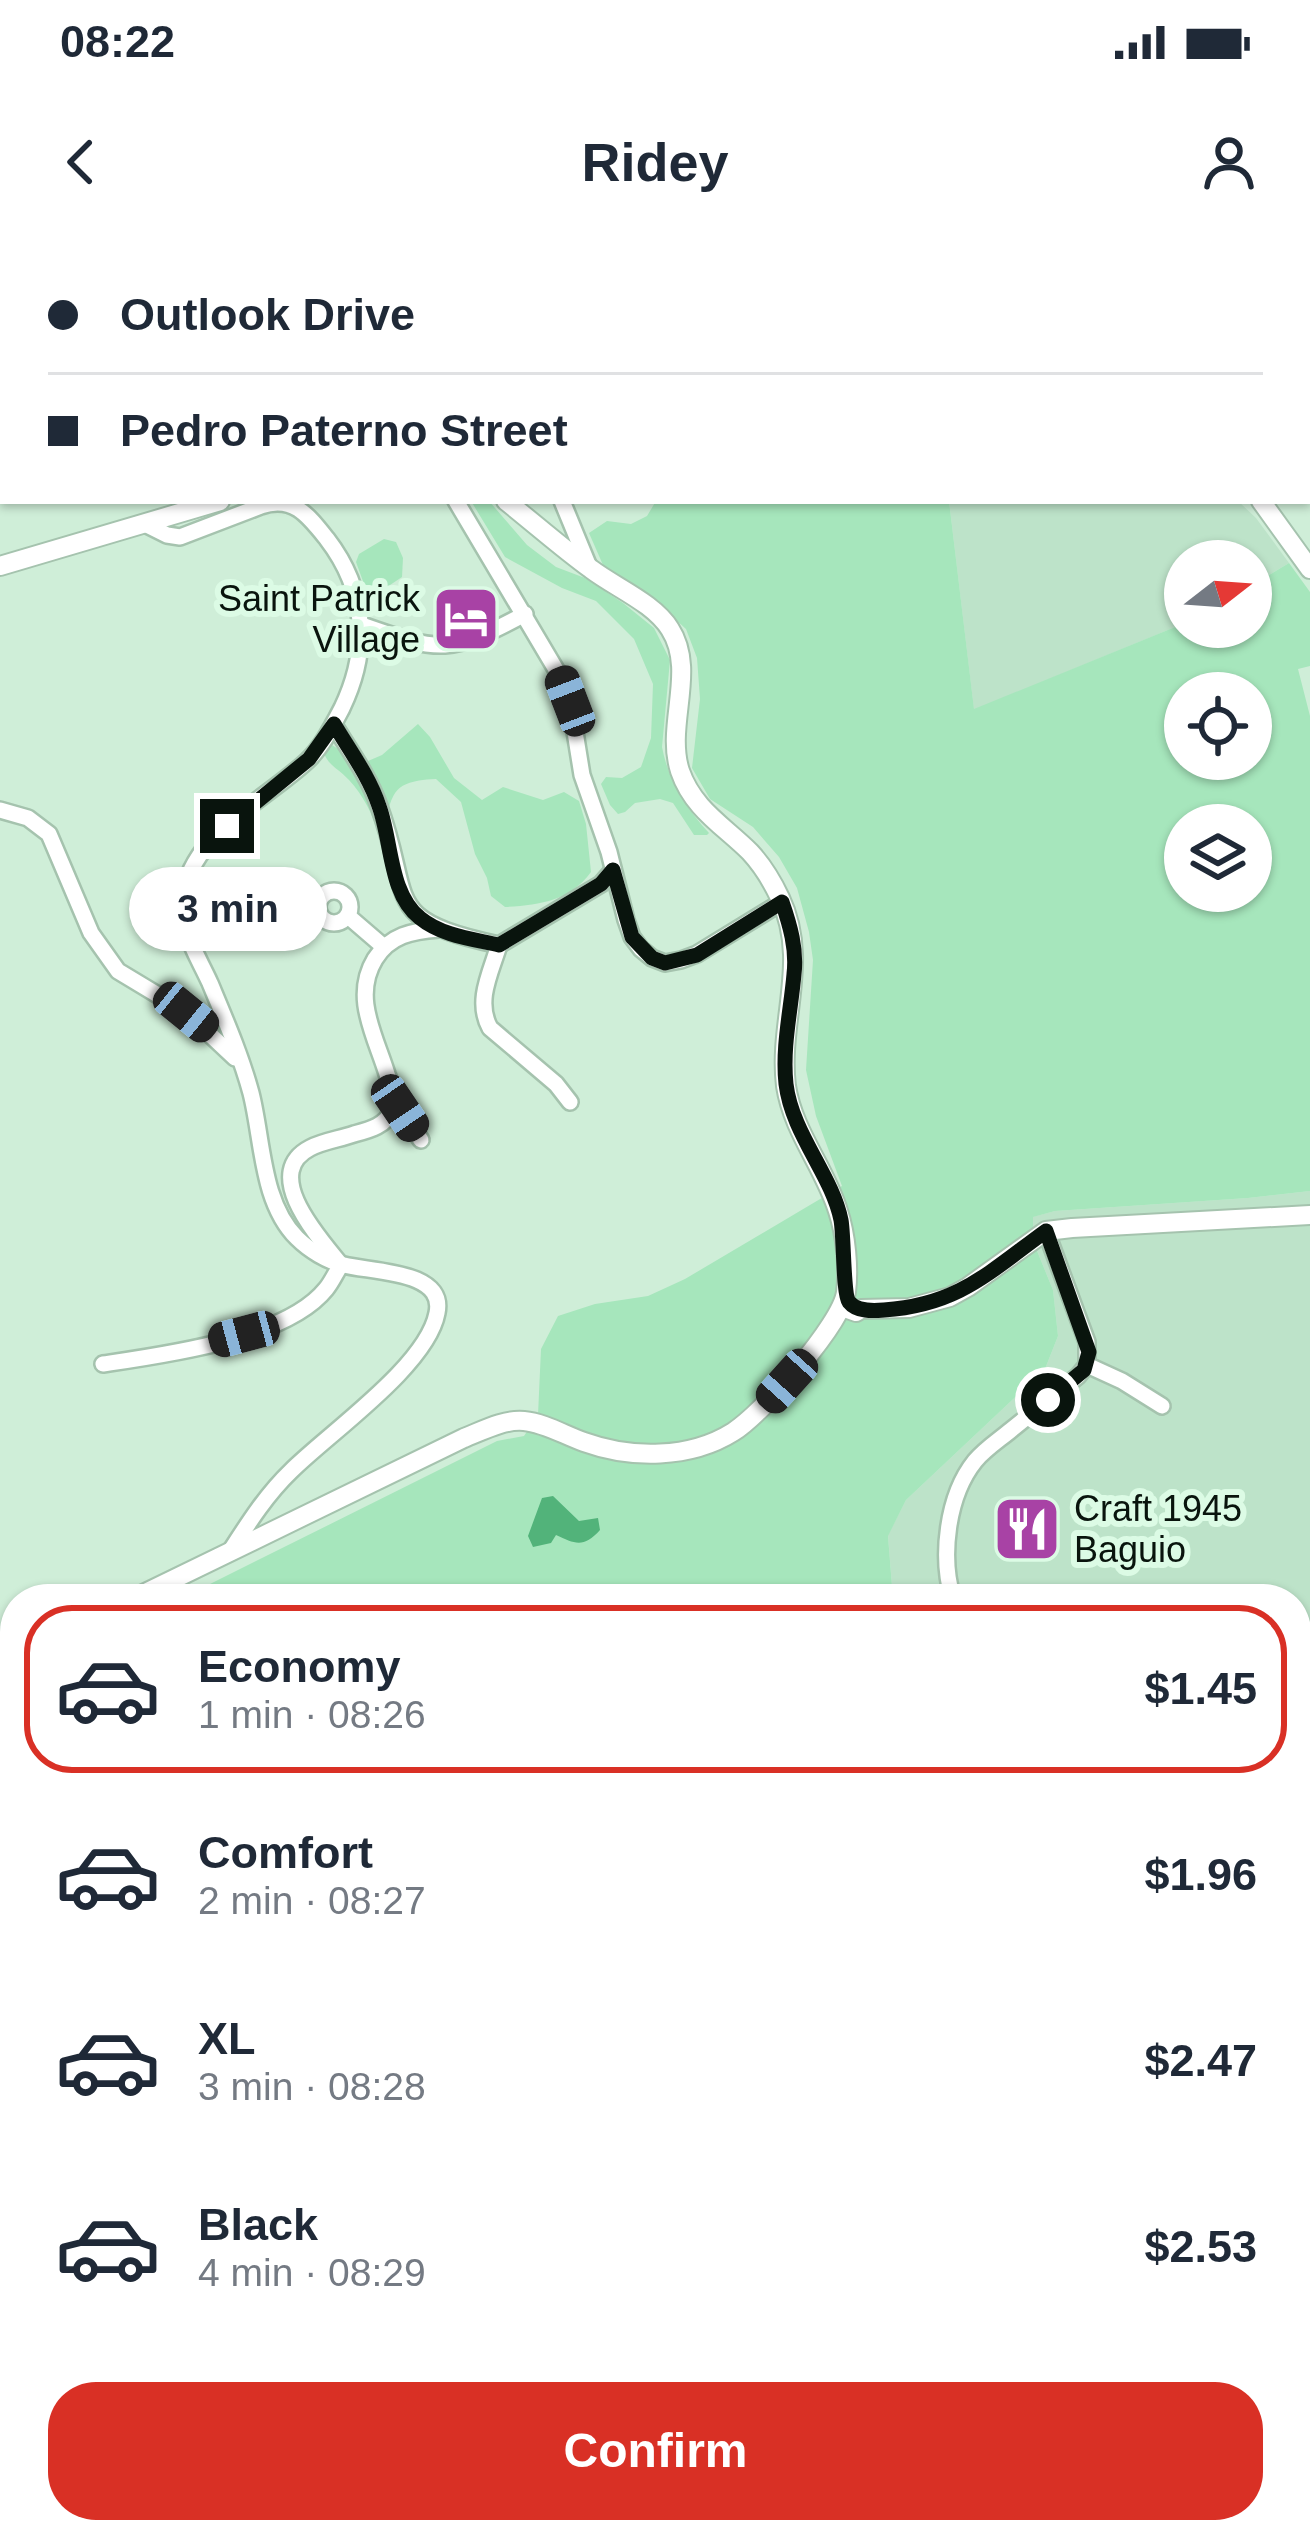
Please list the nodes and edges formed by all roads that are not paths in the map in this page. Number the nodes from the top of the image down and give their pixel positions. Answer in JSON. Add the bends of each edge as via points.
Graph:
{"nodes":[{"id":1,"x":211,"y":504,"type":"edge"},
{"id":2,"x":268,"y":504,"type":"edge"},
{"id":3,"x":290,"y":504,"type":"edge"},
{"id":4,"x":458,"y":504,"type":"edge"},
{"id":5,"x":510,"y":504,"type":"edge"},
{"id":6,"x":563,"y":504,"type":"edge"},
{"id":7,"x":1263,"y":504,"type":"edge"},
{"id":8,"x":147,"y":525,"type":"junction"},
{"id":9,"x":1308,"y":563,"type":"edge"},
{"id":10,"x":0,"y":566,"type":"edge"},
{"id":11,"x":590,"y":569,"type":"junction"},
{"id":12,"x":525,"y":614,"type":"junction"},
{"id":13,"x":362,"y":625,"type":"junction"},
{"id":14,"x":334,"y":724,"type":"junction"},
{"id":15,"x":0,"y":809,"type":"edge"},
{"id":16,"x":610,"y":879,"type":"junction"},
{"id":17,"x":782,"y":902,"type":"junction"},
{"id":18,"x":411,"y":910,"type":"junction"},
{"id":19,"x":348,"y":916,"type":"dead end"},
{"id":20,"x":439,"y":929,"type":"junction"},
{"id":21,"x":390,"y":942,"type":"junction"},
{"id":22,"x":499,"y":945,"type":"junction"},
{"id":23,"x":243,"y":1066,"type":"junction"},
{"id":24,"x":394,"y":1099,"type":"junction"},
{"id":25,"x":570,"y":1102,"type":"dead end"},
{"id":26,"x":421,"y":1140,"type":"dead end"},
{"id":27,"x":1310,"y":1215,"type":"edge"},
{"id":28,"x":1046,"y":1231,"type":"junction"},
{"id":29,"x":341,"y":1264,"type":"junction"},
{"id":30,"x":849,"y":1303,"type":"junction"},
{"id":31,"x":103,"y":1364,"type":"dead end"},
{"id":32,"x":1088,"y":1365,"type":"junction"},
{"id":33,"x":1162,"y":1406,"type":"dead end"},
{"id":34,"x":240,"y":1542,"type":"junction"},
{"id":35,"x":162,"y":1584,"type":"edge"},
{"id":36,"x":949,"y":1584,"type":"edge"}],
"edges":[{"from":1,"to":8,"type":"main road"},
{"from":2,"to":8,"type":"street","via":[[180,537]]},
{"from":3,"to":13,"type":"street","via":[[338,554]]},
{"from":4,"to":12,"type":"street"},
{"from":5,"to":11,"type":"main road"},
{"from":6,"to":11,"type":"street"},
{"from":7,"to":9,"type":"main road"},
{"from":8,"to":10,"type":"main road"},
{"from":11,"to":17,"type":"main road","via":[[656,613],[673,634],[681,660],[675,747],[686,784],[755,857]]},
{"from":12,"to":13,"type":"street","via":[[446,646]]},
{"from":12,"to":16,"type":"street","via":[[570,701]]},
{"from":13,"to":14,"type":"street","via":[[354,681]]},
{"from":14,"to":18,"type":"street","via":[[374,792]]},
{"from":14,"to":23,"type":"street","via":[[309,759],[210,840],[185,885],[188,939]]},
{"from":15,"to":23,"type":"street","via":[[49,834],[92,933],[118,971],[186,1012]]},
{"from":16,"to":17,"type":"street","via":[[632,937],[665,963],[697,955]]},
{"from":16,"to":22,"type":"street"},
{"from":17,"to":30,"type":"main road","via":[[795,971],[787,1087],[838,1209]]},
{"from":18,"to":20,"type":"street"},
{"from":18,"to":21,"type":"street"},
{"from":19,"to":21,"type":"street"},
{"from":20,"to":21,"type":"street"},
{"from":20,"to":22,"type":"street"},
{"from":21,"to":24,"type":"street","via":[[369,969],[363,998]]},
{"from":22,"to":25,"type":"street","via":[[484,1018]]},
{"from":23,"to":29,"type":"street","via":[[279,1213],[301,1242]]},
{"from":24,"to":26,"type":"street"},
{"from":24,"to":29,"type":"street","via":[[380,1125],[309,1148],[290,1172],[300,1208]]},
{"from":27,"to":28,"type":"main road"},
{"from":28,"to":30,"type":"main road","via":[[950,1297],[909,1308]]},
{"from":28,"to":32,"type":"street"},
{"from":29,"to":31,"type":"street","via":[[291,1318]]},
{"from":29,"to":34,"type":"street","via":[[425,1284],[437,1316],[410,1360],[286,1476]]},
{"from":30,"to":34,"type":"main road","via":[[769,1402],[711,1442],[660,1454],[614,1451],[512,1421]]},
{"from":32,"to":33,"type":"street"},
{"from":32,"to":36,"type":"street","via":[[966,1476],[949,1536]]},
{"from":34,"to":35,"type":"main road"}]}
